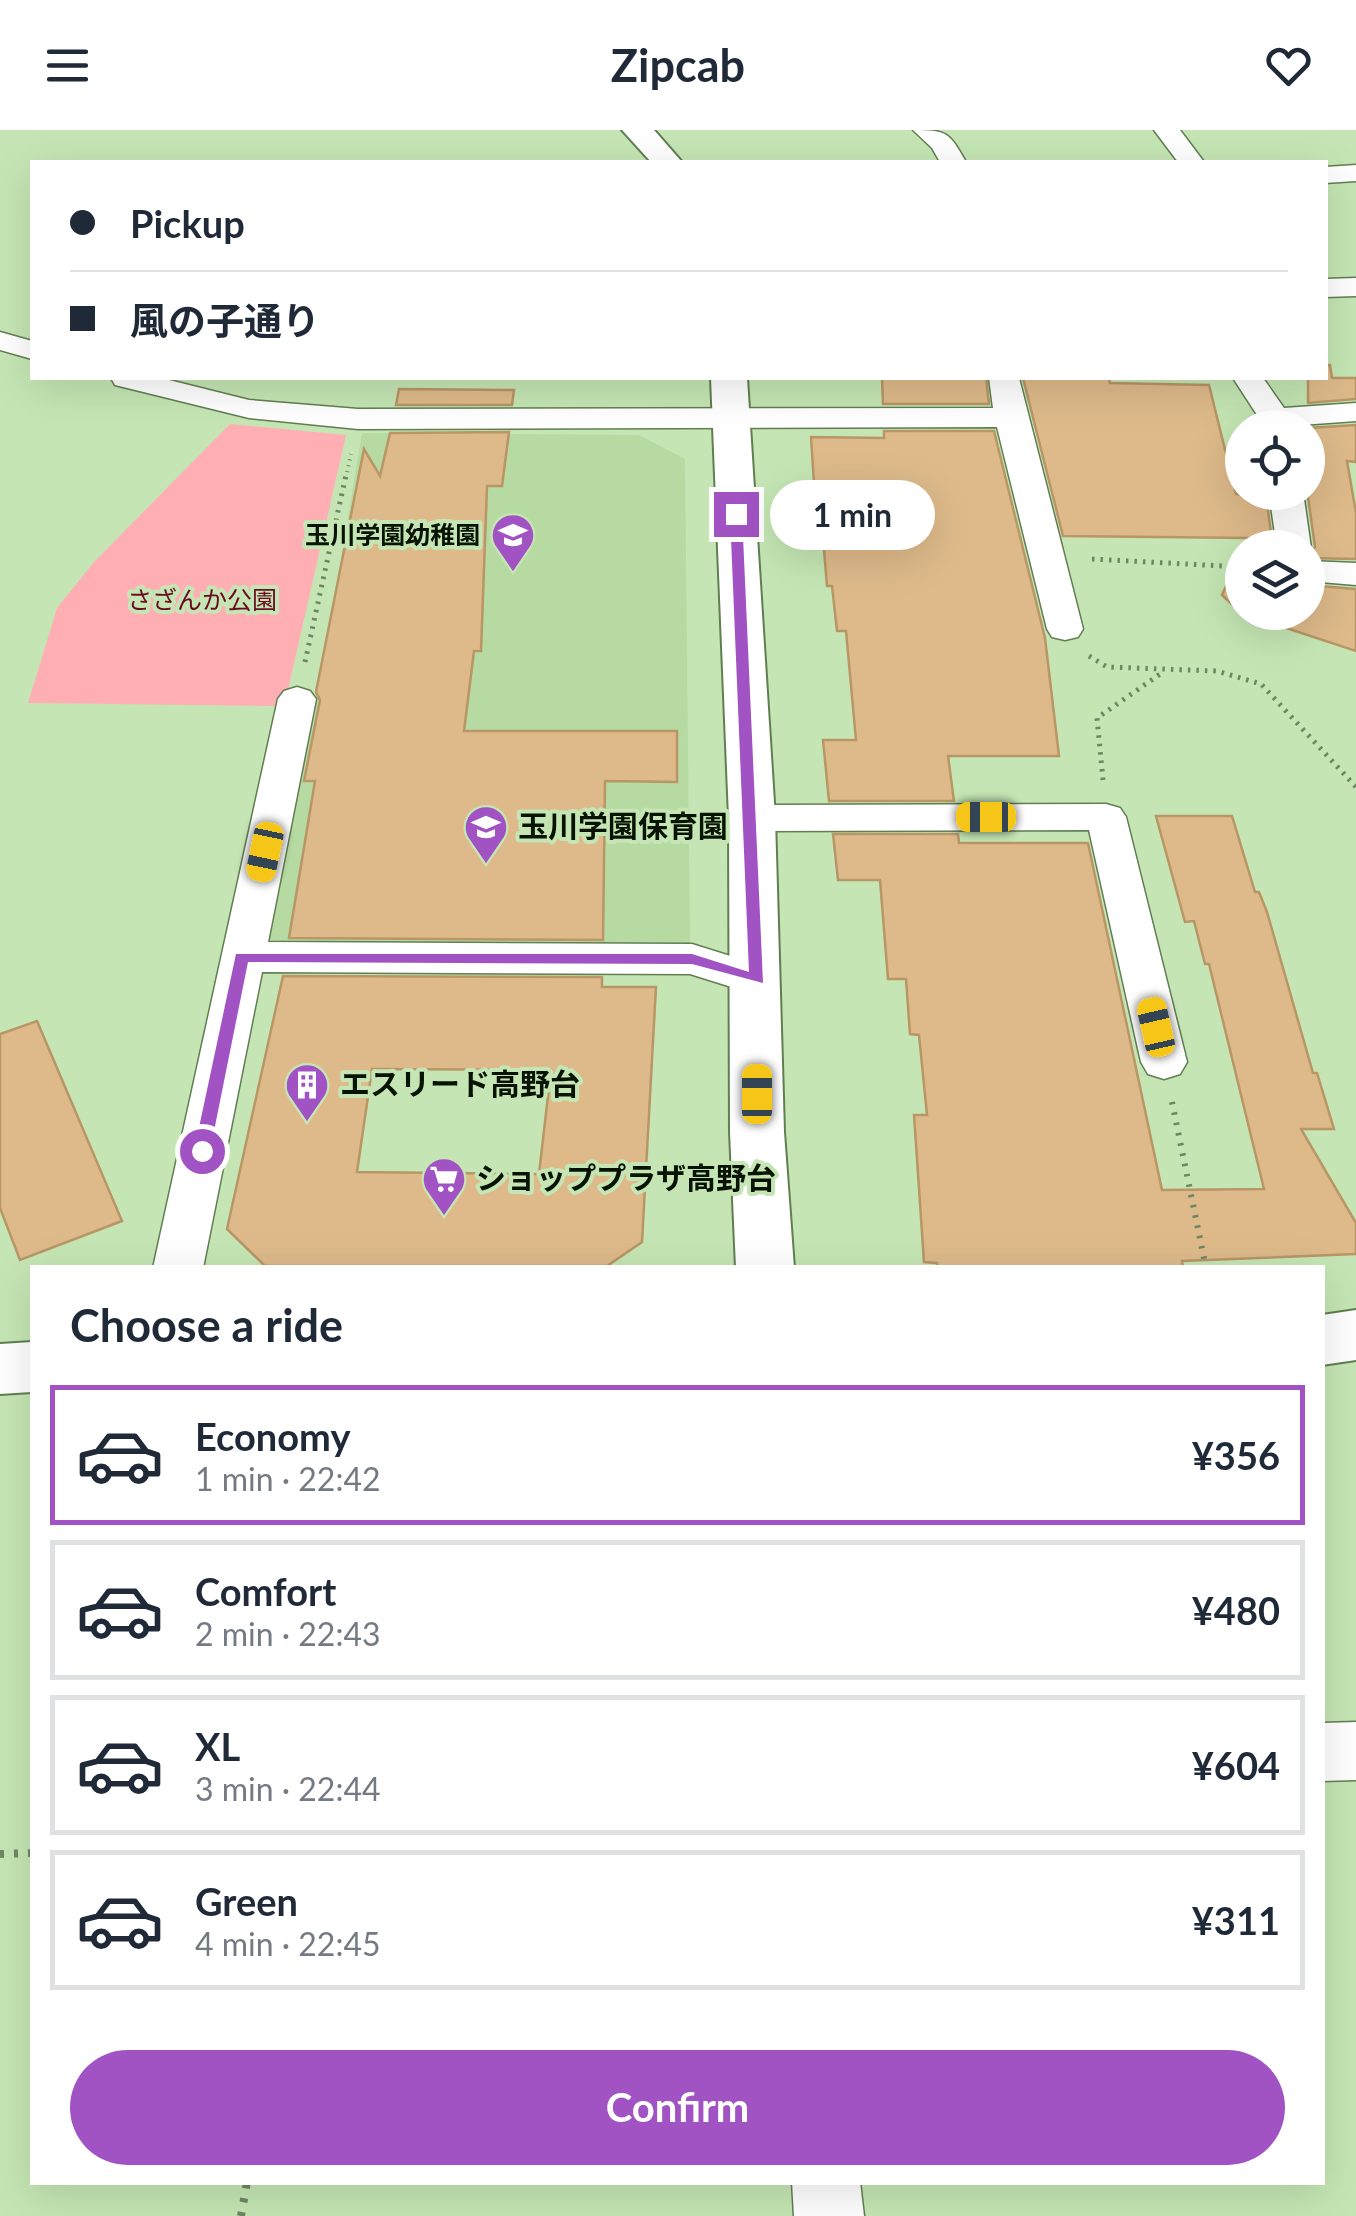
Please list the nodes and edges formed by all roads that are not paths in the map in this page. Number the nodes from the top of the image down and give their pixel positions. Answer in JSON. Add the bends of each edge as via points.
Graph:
{"nodes":[{"id":1,"x":637,"y":130,"type":"edge"},
{"id":2,"x":926,"y":130,"type":"edge"},
{"id":3,"x":1167,"y":130,"type":"edge"},
{"id":4,"x":665,"y":160,"type":"edge"},
{"id":5,"x":952,"y":160,"type":"edge"},
{"id":6,"x":1190,"y":160,"type":"edge"},
{"id":7,"x":1356,"y":173,"type":"edge"},
{"id":8,"x":1328,"y":174,"type":"edge"},
{"id":9,"x":1356,"y":287,"type":"edge"},
{"id":10,"x":1328,"y":288,"type":"edge"},
{"id":11,"x":0,"y":341,"type":"edge"},
{"id":12,"x":30,"y":349,"type":"edge"},
{"id":13,"x":134,"y":380,"type":"edge"},
{"id":14,"x":1004,"y":380,"type":"edge"},
{"id":15,"x":1249,"y":380,"type":"edge"},
{"id":16,"x":730,"y":398,"type":"edge"},
{"id":17,"x":1267,"y":410,"type":"edge"},
{"id":18,"x":1356,"y":412,"type":"edge"},
{"id":19,"x":1325,"y":416,"type":"edge"},
{"id":20,"x":1010,"y":417,"type":"junction"},
{"id":21,"x":1325,"y":572,"type":"edge"},
{"id":22,"x":1356,"y":574,"type":"edge"},
{"id":23,"x":1065,"y":630,"type":"road end"},
{"id":24,"x":297,"y":699,"type":"road end"},
{"id":25,"x":752,"y":818,"type":"junction"},
{"id":26,"x":242,"y":957,"type":"junction"},
{"id":27,"x":757,"y":980,"type":"junction"},
{"id":28,"x":1164,"y":1062,"type":"road end"},
{"id":29,"x":179,"y":1265,"type":"edge"},
{"id":30,"x":765,"y":1265,"type":"edge"},
{"id":31,"x":1356,"y":1336,"type":"edge"},
{"id":32,"x":1325,"y":1340,"type":"edge"},
{"id":33,"x":30,"y":1367,"type":"edge"},
{"id":34,"x":0,"y":1369,"type":"edge"},
{"id":35,"x":1356,"y":1751,"type":"edge"},
{"id":36,"x":1325,"y":1752,"type":"edge"},
{"id":37,"x":826,"y":2185,"type":"edge"},
{"id":38,"x":829,"y":2216,"type":"edge"}],
"edges":[{"from":1,"to":4,"type":"street"},
{"from":2,"to":5,"type":"street"},
{"from":3,"to":6,"type":"street"},
{"from":7,"to":8,"type":"street"},
{"from":9,"to":10,"type":"street"},
{"from":11,"to":12,"type":"street"},
{"from":13,"to":16,"type":"street","via":[[249,409],[358,419]]},
{"from":14,"to":20,"type":"street"},
{"from":15,"to":17,"type":"street"},
{"from":16,"to":20,"type":"street"},
{"from":16,"to":25,"type":"street"},
{"from":18,"to":19,"type":"street"},
{"from":20,"to":23,"type":"street"},
{"from":21,"to":22,"type":"street"},
{"from":24,"to":26,"type":"street"},
{"from":25,"to":27,"type":"street"},
{"from":25,"to":28,"type":"street","via":[[1106,817]]},
{"from":26,"to":27,"type":"street","via":[[692,959]]},
{"from":26,"to":29,"type":"street"},
{"from":27,"to":30,"type":"street"},
{"from":31,"to":32,"type":"street"},
{"from":33,"to":34,"type":"street"},
{"from":35,"to":36,"type":"street"},
{"from":37,"to":38,"type":"street"}]}
